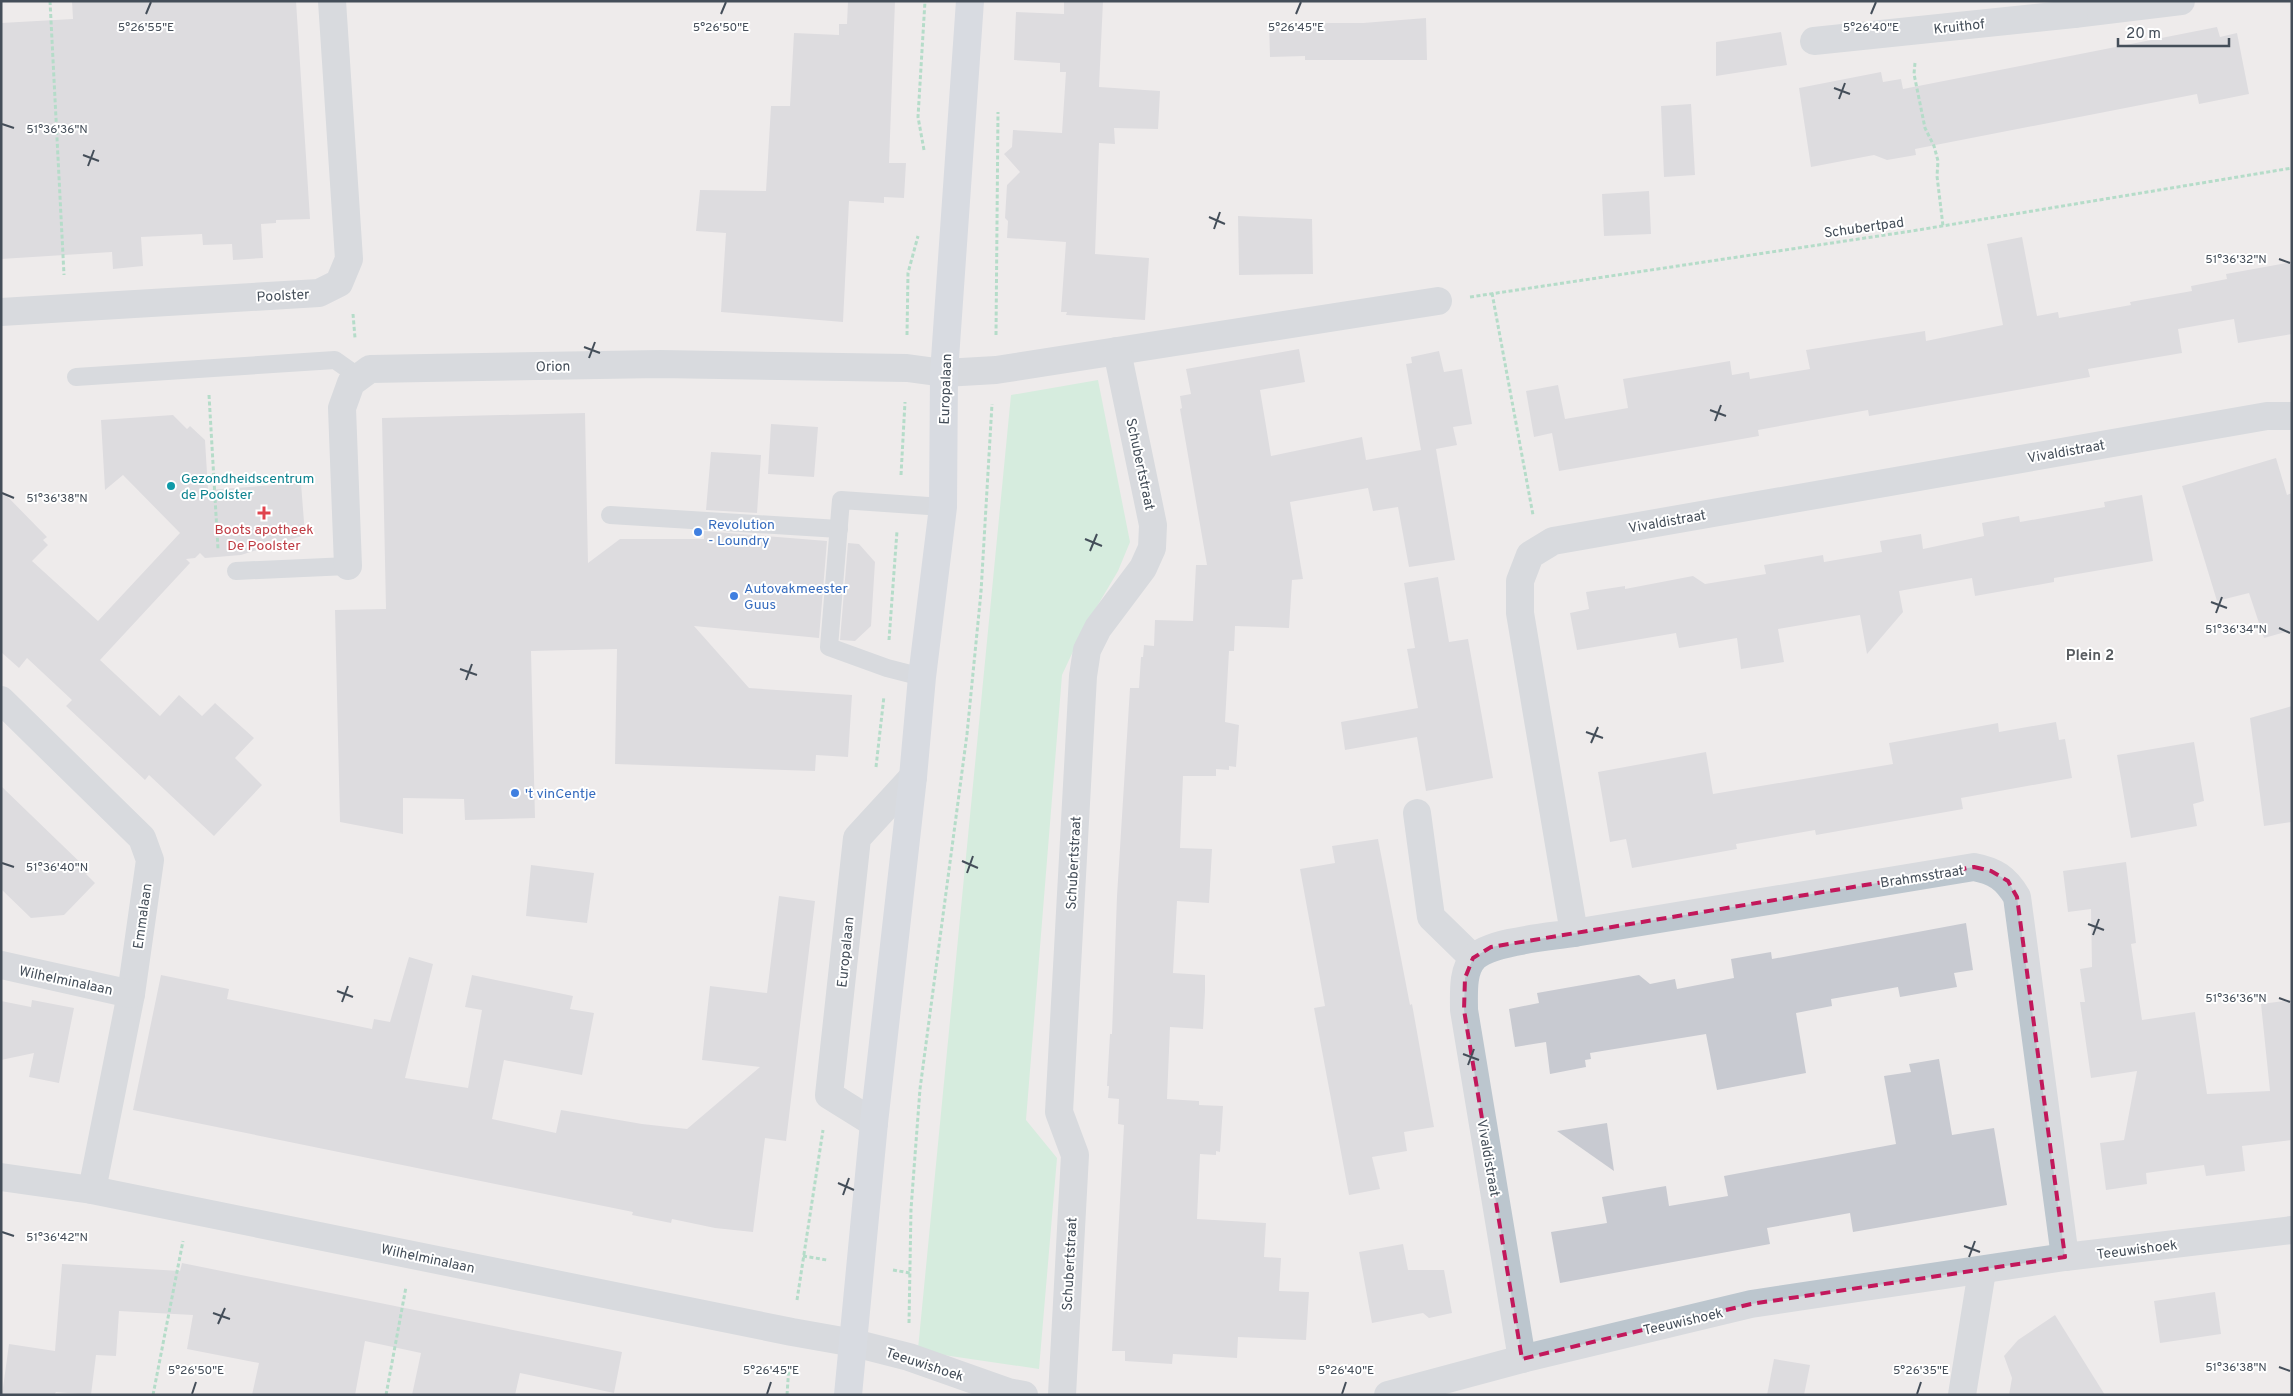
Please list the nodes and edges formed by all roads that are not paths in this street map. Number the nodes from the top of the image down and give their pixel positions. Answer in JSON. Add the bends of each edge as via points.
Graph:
{"nodes":[{"id":1,"x":332,"y":1,"type":"edge"},
{"id":2,"x":970,"y":1,"type":"edge"},
{"id":3,"x":2181,"y":1,"type":"edge"},
{"id":4,"x":2073,"y":8,"type":"edge"},
{"id":5,"x":1814,"y":41,"type":"dead end"},
{"id":6,"x":1438,"y":301,"type":"road end"},
{"id":7,"x":1,"y":312,"type":"edge"},
{"id":8,"x":1117,"y":351,"type":"junction"},
{"id":9,"x":365,"y":373,"type":"junction"},
{"id":10,"x":944,"y":373,"type":"junction"},
{"id":11,"x":76,"y":377,"type":"dead end"},
{"id":12,"x":2292,"y":416,"type":"edge"},
{"id":13,"x":943,"y":507,"type":"junction"},
{"id":14,"x":610,"y":514,"type":"dead end"},
{"id":15,"x":839,"y":529,"type":"junction"},
{"id":16,"x":348,"y":566,"type":"joint"},
{"id":17,"x":236,"y":570,"type":"road end"},
{"id":18,"x":922,"y":678,"type":"junction"},
{"id":19,"x":1,"y":700,"type":"edge"},
{"id":20,"x":913,"y":777,"type":"junction"},
{"id":21,"x":1417,"y":813,"type":"dead end"},
{"id":22,"x":1574,"y":933,"type":"junction"},
{"id":23,"x":1473,"y":958,"type":"junction"},
{"id":24,"x":1,"y":965,"type":"edge"},
{"id":25,"x":131,"y":994,"type":"junction"},
{"id":26,"x":874,"y":1123,"type":"junction"},
{"id":27,"x":1,"y":1177,"type":"edge"},
{"id":28,"x":92,"y":1190,"type":"junction"},
{"id":29,"x":2292,"y":1230,"type":"edge"},
{"id":30,"x":2065,"y":1257,"type":"junction"},
{"id":31,"x":1982,"y":1271,"type":"junction"},
{"id":32,"x":854,"y":1343,"type":"junction"},
{"id":33,"x":1522,"y":1359,"type":"junction"},
{"id":34,"x":848,"y":1395,"type":"edge"},
{"id":35,"x":1024,"y":1395,"type":"edge"},
{"id":36,"x":1062,"y":1395,"type":"edge"},
{"id":37,"x":1388,"y":1395,"type":"edge"},
{"id":38,"x":1962,"y":1395,"type":"edge"}],
"edges":[{"from":1,"to":7,"type":"street","name":"Poolster","via":[[349,259],[340,283],[319,293]]},
{"from":2,"to":10,"type":"main road","name":"Europalaan"},
{"from":3,"to":4,"type":"street","name":"Kruithof"},
{"from":4,"to":5,"type":"street","name":"Kruithof","via":[[1937,28]]},
{"from":6,"to":8,"type":"street"},
{"from":8,"to":10,"type":"street","via":[[996,370]]},
{"from":8,"to":36,"type":"street","name":"Schubertstraat","via":[[1153,525],[1152,548],[1143,568],[1098,628],[1088,650],[1083,676],[1059,1112],[1074,1155]]},
{"from":9,"to":10,"type":"street","name":"Orion","via":[[660,364],[907,368]]},
{"from":9,"to":11,"type":"lane","via":[[335,360]]},
{"from":9,"to":16,"type":"street","via":[[352,383],[342,408]]},
{"from":10,"to":13,"type":"main road","name":"Europalaan"},
{"from":12,"to":22,"type":"street","name":"Vivaldistraat","via":[[2267,416],[1582,536],[1553,542],[1530,555],[1520,581],[1520,613]]},
{"from":13,"to":15,"type":"lane","via":[[841,500]]},
{"from":13,"to":18,"type":"main road","name":"Europalaan"},
{"from":14,"to":15,"type":"lane"},
{"from":15,"to":18,"type":"lane","via":[[829,647]]},
{"from":16,"to":17,"type":"lane"},
{"from":18,"to":20,"type":"main road","name":"Europalaan"},
{"from":19,"to":25,"type":"street","name":"Emmalaan","via":[[142,838],[150,860]]},
{"from":20,"to":26,"type":"main road","name":"Europalaan"},
{"from":20,"to":26,"type":"street","name":"Europalaan","via":[[858,838],[829,1095]]},
{"from":21,"to":23,"type":"street","via":[[1431,917]]},
{"from":22,"to":23,"type":"street","via":[[1491,947]]},
{"from":22,"to":30,"type":"street","name":"Brahmsstraat","via":[[1974,868],[1991,871],[2008,882],[2016,897]]},
{"from":23,"to":33,"type":"street","name":"Vivaldistraat","via":[[1465,978],[1464,1010]]},
{"from":24,"to":25,"type":"street","name":"Wilhelminalaan"},
{"from":25,"to":28,"type":"street","name":"Emmalaan"},
{"from":26,"to":32,"type":"main road","name":"Europalaan"},
{"from":27,"to":28,"type":"street","name":"Wilhelminalaan"},
{"from":28,"to":32,"type":"street","name":"Wilhelminalaan"},
{"from":29,"to":30,"type":"street","name":"Teeuwishoek"},
{"from":30,"to":31,"type":"street","name":"Teeuwishoek"},
{"from":31,"to":33,"type":"street","name":"Teeuwishoek","via":[[1751,1304]]},
{"from":31,"to":38,"type":"street"},
{"from":32,"to":34,"type":"main road","name":"Europalaan"},
{"from":32,"to":35,"type":"street","name":"Teeuwishoek","via":[[909,1357]]},
{"from":33,"to":37,"type":"street","name":"Teeuwishoek"}]}
